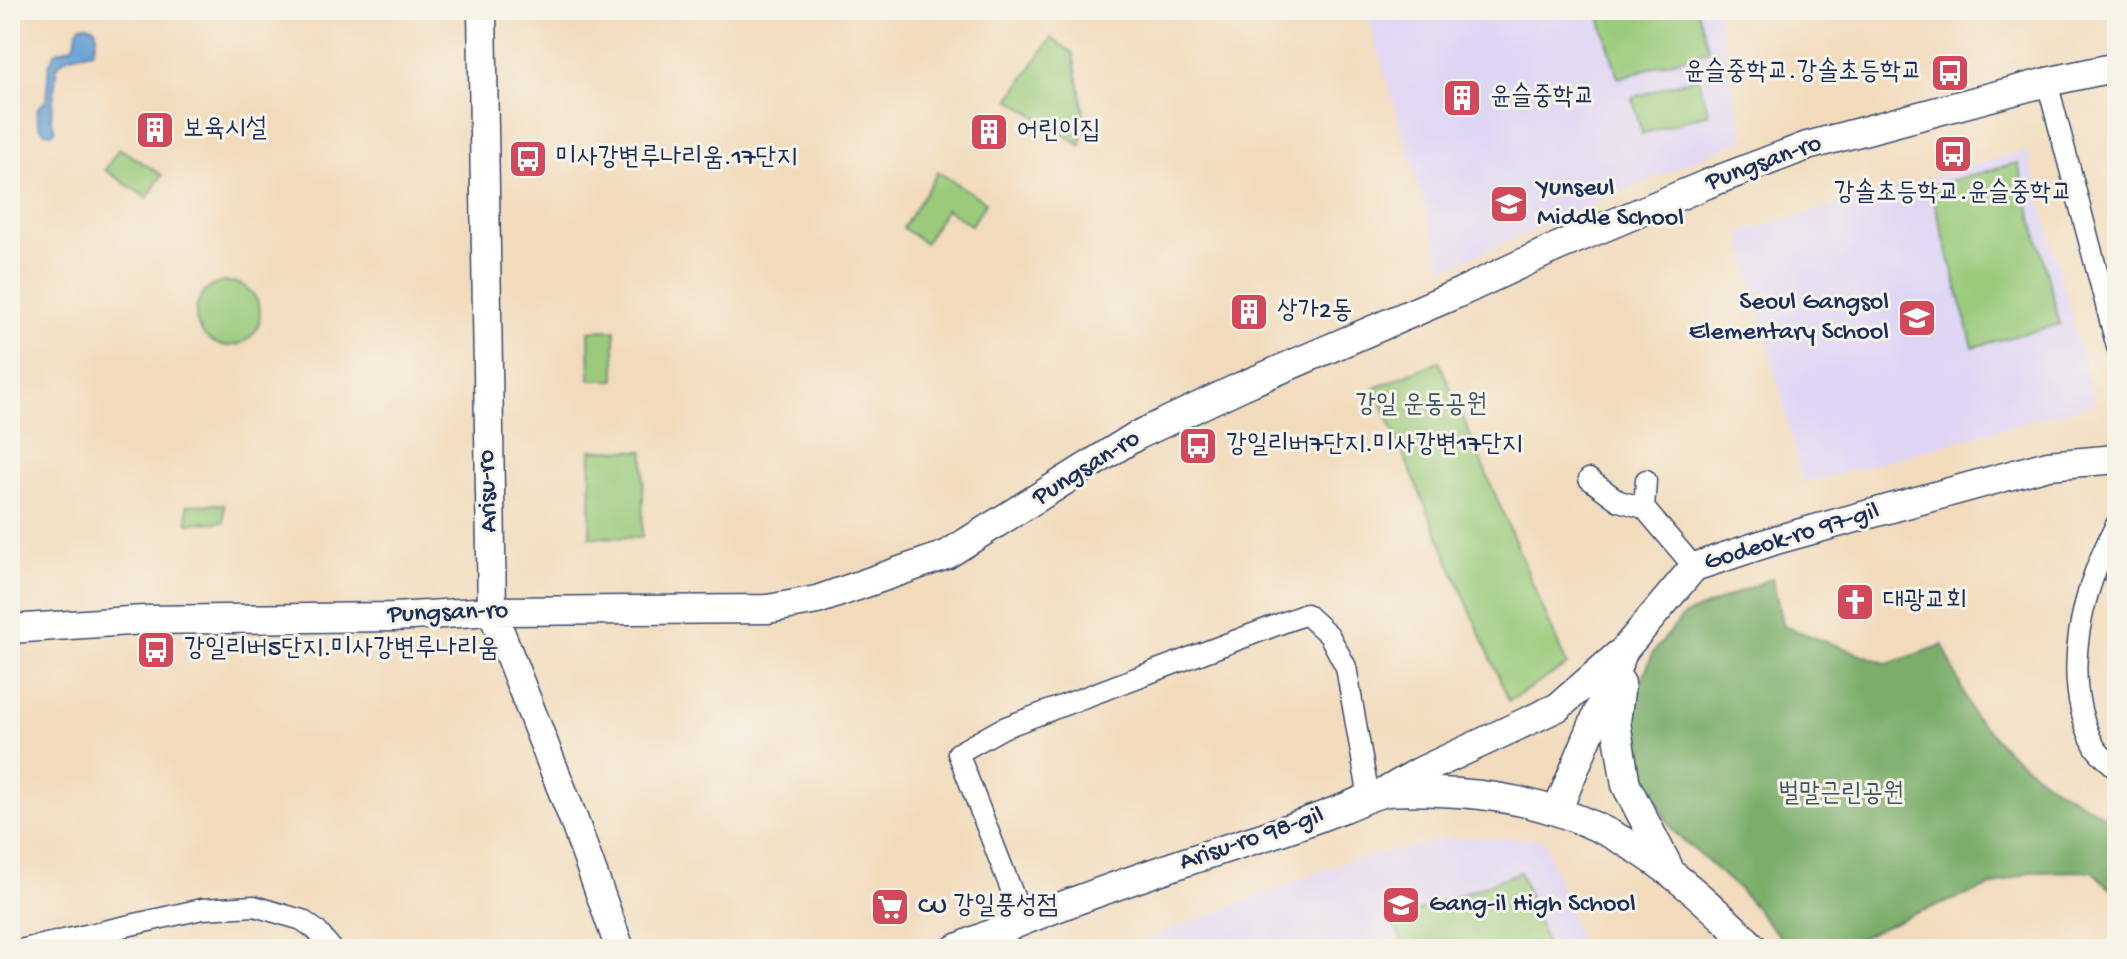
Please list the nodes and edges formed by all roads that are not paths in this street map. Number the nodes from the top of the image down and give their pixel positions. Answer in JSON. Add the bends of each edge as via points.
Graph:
{"nodes":[{"id":1,"x":482,"y":10,"type":"edge"},
{"id":2,"x":2117,"y":67,"type":"edge"},
{"id":3,"x":2047,"y":82,"type":"junction"},
{"id":4,"x":2117,"y":347,"type":"edge"},
{"id":5,"x":2117,"y":459,"type":"edge"},
{"id":6,"x":1589,"y":479,"type":"dead end"},
{"id":7,"x":1646,"y":480,"type":"dead end"},
{"id":8,"x":1644,"y":508,"type":"junction"},
{"id":9,"x":2117,"y":523,"type":"edge"},
{"id":10,"x":1694,"y":567,"type":"junction"},
{"id":11,"x":492,"y":611,"type":"junction"},
{"id":12,"x":10,"y":629,"type":"edge"},
{"id":13,"x":1624,"y":650,"type":"junction"},
{"id":14,"x":2117,"y":769,"type":"edge"},
{"id":15,"x":1376,"y":795,"type":"junction"},
{"id":16,"x":1557,"y":811,"type":"junction"},
{"id":17,"x":1669,"y":870,"type":"junction"},
{"id":18,"x":1023,"y":920,"type":"junction"},
{"id":19,"x":24,"y":949,"type":"edge"},
{"id":20,"x":332,"y":949,"type":"edge"},
{"id":21,"x":620,"y":949,"type":"edge"},
{"id":22,"x":955,"y":949,"type":"edge"},
{"id":23,"x":1755,"y":949,"type":"edge"}],
"edges":[{"from":1,"to":11,"type":"street","name":"Arisu-ro"},
{"from":2,"to":3,"type":"street","name":"Pungsan-ro"},
{"from":3,"to":4,"type":"street"},
{"from":3,"to":11,"type":"street","name":"Pungsan-ro","via":[[1807,146],[1557,247],[1136,436],[946,555],[817,600],[768,609]]},
{"from":5,"to":10,"type":"street","name":"Godeok-ro 97-gil","via":[[2048,465]]},
{"from":6,"to":8,"type":"street","via":[[1619,501]]},
{"from":7,"to":8,"type":"street"},
{"from":8,"to":10,"type":"street"},
{"from":9,"to":14,"type":"street","via":[[2100,554],[2077,635],[2079,700],[2096,750]]},
{"from":10,"to":13,"type":"street","name":"Godeok-ro 97-gil"},
{"from":11,"to":12,"type":"street","name":"Pungsan-ro"},
{"from":11,"to":21,"type":"street","name":"Arisu-ro"},
{"from":13,"to":15,"type":"street","via":[[1558,707]]},
{"from":13,"to":16,"type":"street","name":"Godeok-ro 97-gil"},
{"from":13,"to":17,"type":"street","via":[[1616,722],[1626,785]]},
{"from":15,"to":16,"type":"street","name":"Arisu-ro 98-gil","via":[[1489,795]]},
{"from":15,"to":18,"type":"street","name":"Arisu-ro 98-gil"},
{"from":15,"to":18,"type":"street","via":[[1346,667],[1329,635],[1306,614],[1019,721],[958,753]]},
{"from":16,"to":17,"type":"street","name":"Arisu-ro 98-gil","via":[[1619,837]]},
{"from":17,"to":23,"type":"street","name":"Arisu-ro 98-gil"},
{"from":18,"to":22,"type":"street","name":"Arisu-ro 98-gil"},
{"from":19,"to":20,"type":"street","via":[[202,909],[254,906],[302,920]]}]}
